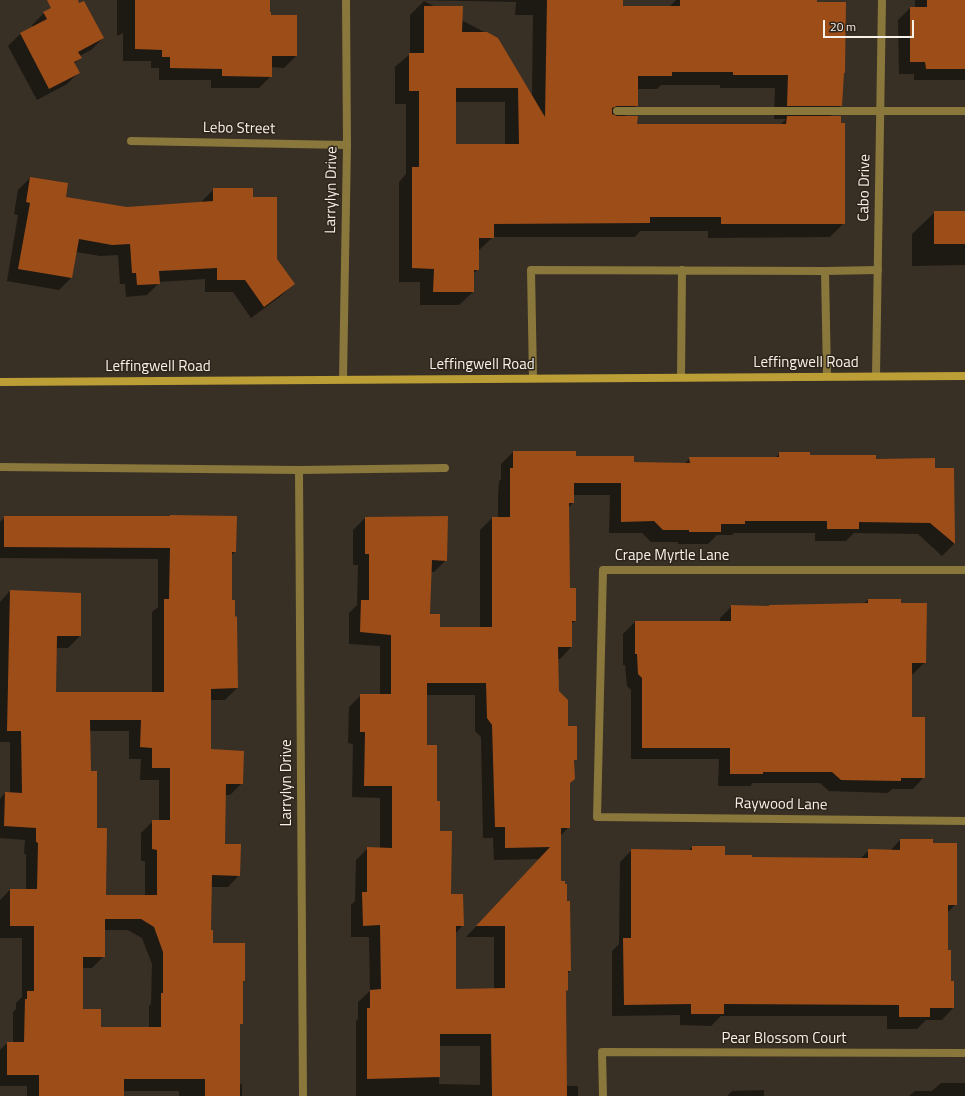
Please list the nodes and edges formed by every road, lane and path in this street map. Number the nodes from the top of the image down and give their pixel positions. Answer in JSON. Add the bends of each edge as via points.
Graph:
{"nodes":[{"id":1,"x":346,"y":0,"type":"edge"},
{"id":2,"x":882,"y":0,"type":"edge"},
{"id":3,"x":617,"y":111,"type":"dead end"},
{"id":4,"x":880,"y":112,"type":"junction"},
{"id":5,"x":965,"y":112,"type":"edge"},
{"id":6,"x":131,"y":140,"type":"dead end"},
{"id":7,"x":347,"y":145,"type":"junction"},
{"id":8,"x":682,"y":270,"type":"junction"},
{"id":9,"x":878,"y":270,"type":"junction"},
{"id":10,"x":825,"y":271,"type":"junction"},
{"id":11,"x":827,"y":376,"type":"junction"},
{"id":12,"x":876,"y":376,"type":"junction"},
{"id":13,"x":965,"y":376,"type":"edge"},
{"id":14,"x":682,"y":377,"type":"junction"},
{"id":15,"x":533,"y":378,"type":"junction"},
{"id":16,"x":343,"y":379,"type":"junction"},
{"id":17,"x":0,"y":382,"type":"edge"},
{"id":18,"x":0,"y":467,"type":"edge"},
{"id":19,"x":445,"y":468,"type":"dead end"},
{"id":20,"x":299,"y":470,"type":"junction"},
{"id":21,"x":965,"y":570,"type":"edge"},
{"id":22,"x":597,"y":817,"type":"joint"},
{"id":23,"x":965,"y":821,"type":"edge"},
{"id":24,"x":965,"y":1053,"type":"edge"},
{"id":25,"x":303,"y":1096,"type":"edge"},
{"id":26,"x":603,"y":1096,"type":"edge"}],
"edges":[{"from":1,"to":7,"type":"street","name":"Larrylyn Drive"},
{"from":2,"to":4,"type":"street","name":"Cabo Drive"},
{"from":3,"to":4,"type":"street"},
{"from":4,"to":5,"type":"street"},
{"from":4,"to":9,"type":"street","name":"Cabo Drive"},
{"from":6,"to":7,"type":"street","name":"Lebo Street"},
{"from":7,"to":16,"type":"street","name":"Larrylyn Drive"},
{"from":8,"to":10,"type":"street"},
{"from":8,"to":14,"type":"street"},
{"from":8,"to":15,"type":"street","via":[[531,270]]},
{"from":9,"to":10,"type":"street"},
{"from":9,"to":12,"type":"street","name":"Cabo Drive"},
{"from":10,"to":11,"type":"street"},
{"from":11,"to":12,"type":"main road","name":"Leffingwell Road"},
{"from":11,"to":14,"type":"main road","name":"Leffingwell Road"},
{"from":12,"to":13,"type":"main road","name":"Leffingwell Road"},
{"from":14,"to":15,"type":"main road","name":"Leffingwell Road"},
{"from":15,"to":16,"type":"main road","name":"Leffingwell Road"},
{"from":16,"to":17,"type":"main road","name":"Leffingwell Road"},
{"from":18,"to":20,"type":"street"},
{"from":19,"to":20,"type":"street"},
{"from":20,"to":25,"type":"street","name":"Larrylyn Drive"},
{"from":21,"to":22,"type":"street","name":"Crape Myrtle Lane","via":[[603,570]]},
{"from":22,"to":23,"type":"street","name":"Raywood Lane"},
{"from":24,"to":26,"type":"street","name":"Pear Blossom Court","via":[[602,1052]]}]}
